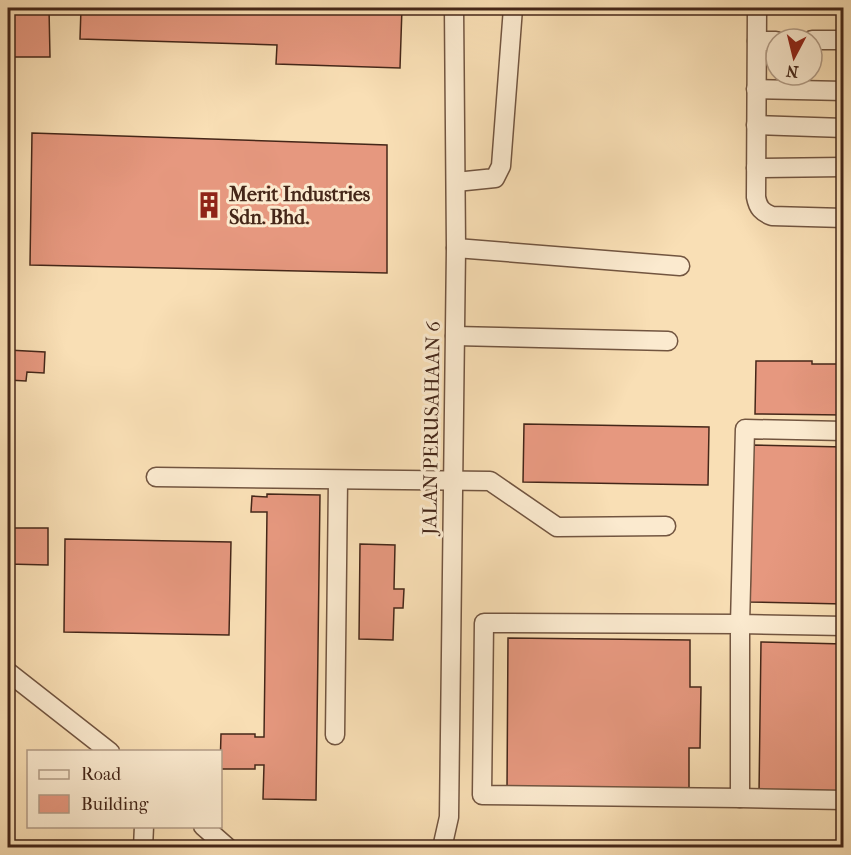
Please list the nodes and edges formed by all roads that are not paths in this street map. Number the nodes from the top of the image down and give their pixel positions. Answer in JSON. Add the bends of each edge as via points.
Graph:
{"nodes":[{"id":1,"x":454,"y":8,"type":"edge"},
{"id":2,"x":513,"y":8,"type":"edge"},
{"id":3,"x":757,"y":8,"type":"edge"},
{"id":4,"x":824,"y":40,"type":"edge"},
{"id":5,"x":843,"y":40,"type":"edge"},
{"id":6,"x":757,"y":41,"type":"junction"},
{"id":7,"x":764,"y":41,"type":"edge"},
{"id":8,"x":756,"y":89,"type":"junction"},
{"id":9,"x":843,"y":91,"type":"edge"},
{"id":10,"x":756,"y":125,"type":"junction"},
{"id":11,"x":843,"y":128,"type":"edge"},
{"id":12,"x":843,"y":167,"type":"edge"},
{"id":13,"x":756,"y":168,"type":"junction"},
{"id":14,"x":456,"y":182,"type":"junction"},
{"id":15,"x":843,"y":218,"type":"edge"},
{"id":16,"x":456,"y":248,"type":"junction"},
{"id":17,"x":680,"y":266,"type":"dead end"},
{"id":18,"x":455,"y":336,"type":"junction"},
{"id":19,"x":668,"y":341,"type":"dead end"},
{"id":20,"x":843,"y":431,"type":"edge"},
{"id":21,"x":156,"y":477,"type":"dead end"},
{"id":22,"x":338,"y":480,"type":"junction"},
{"id":23,"x":452,"y":482,"type":"junction"},
{"id":24,"x":666,"y":526,"type":"dead end"},
{"id":25,"x":740,"y":624,"type":"junction"},
{"id":26,"x":843,"y":626,"type":"edge"},
{"id":27,"x":8,"y":672,"type":"edge"},
{"id":28,"x":336,"y":735,"type":"dead end"},
{"id":29,"x":107,"y":750,"type":"edge"},
{"id":30,"x":740,"y":798,"type":"junction"},
{"id":31,"x":843,"y":800,"type":"edge"},
{"id":32,"x":144,"y":828,"type":"edge"},
{"id":33,"x":205,"y":828,"type":"edge"},
{"id":34,"x":143,"y":848,"type":"edge"},
{"id":35,"x":228,"y":848,"type":"edge"},
{"id":36,"x":442,"y":848,"type":"edge"}],
"edges":[{"from":1,"to":14,"type":"street","name":"JALAN PERUSAHAAN 6"},
{"from":2,"to":14,"type":"street","via":[[501,166],[495,178]]},
{"from":3,"to":6,"type":"street"},
{"from":4,"to":5,"type":"street"},
{"from":6,"to":7,"type":"street"},
{"from":6,"to":8,"type":"street"},
{"from":8,"to":9,"type":"street"},
{"from":8,"to":10,"type":"street"},
{"from":10,"to":11,"type":"street"},
{"from":10,"to":13,"type":"street"},
{"from":12,"to":13,"type":"street"},
{"from":13,"to":15,"type":"street","via":[[756,197],[763,213]]},
{"from":14,"to":16,"type":"street","name":"JALAN PERUSAHAAN 6"},
{"from":16,"to":17,"type":"street"},
{"from":16,"to":18,"type":"street","name":"JALAN PERUSAHAAN 6"},
{"from":18,"to":19,"type":"street"},
{"from":18,"to":23,"type":"street","name":"JALAN PERUSAHAAN 6"},
{"from":20,"to":25,"type":"street","via":[[745,429]]},
{"from":21,"to":22,"type":"street"},
{"from":22,"to":23,"type":"street"},
{"from":22,"to":28,"type":"street"},
{"from":23,"to":24,"type":"street","via":[[490,481],[557,527]]},
{"from":23,"to":36,"type":"street","name":"JALAN PERUSAHAAN 6","via":[[449,818]]},
{"from":25,"to":26,"type":"street"},
{"from":25,"to":30,"type":"street"},
{"from":25,"to":30,"type":"street","via":[[484,623],[482,795]]},
{"from":27,"to":29,"type":"street"},
{"from":30,"to":31,"type":"street"},
{"from":32,"to":34,"type":"street"},
{"from":33,"to":35,"type":"street"}]}
